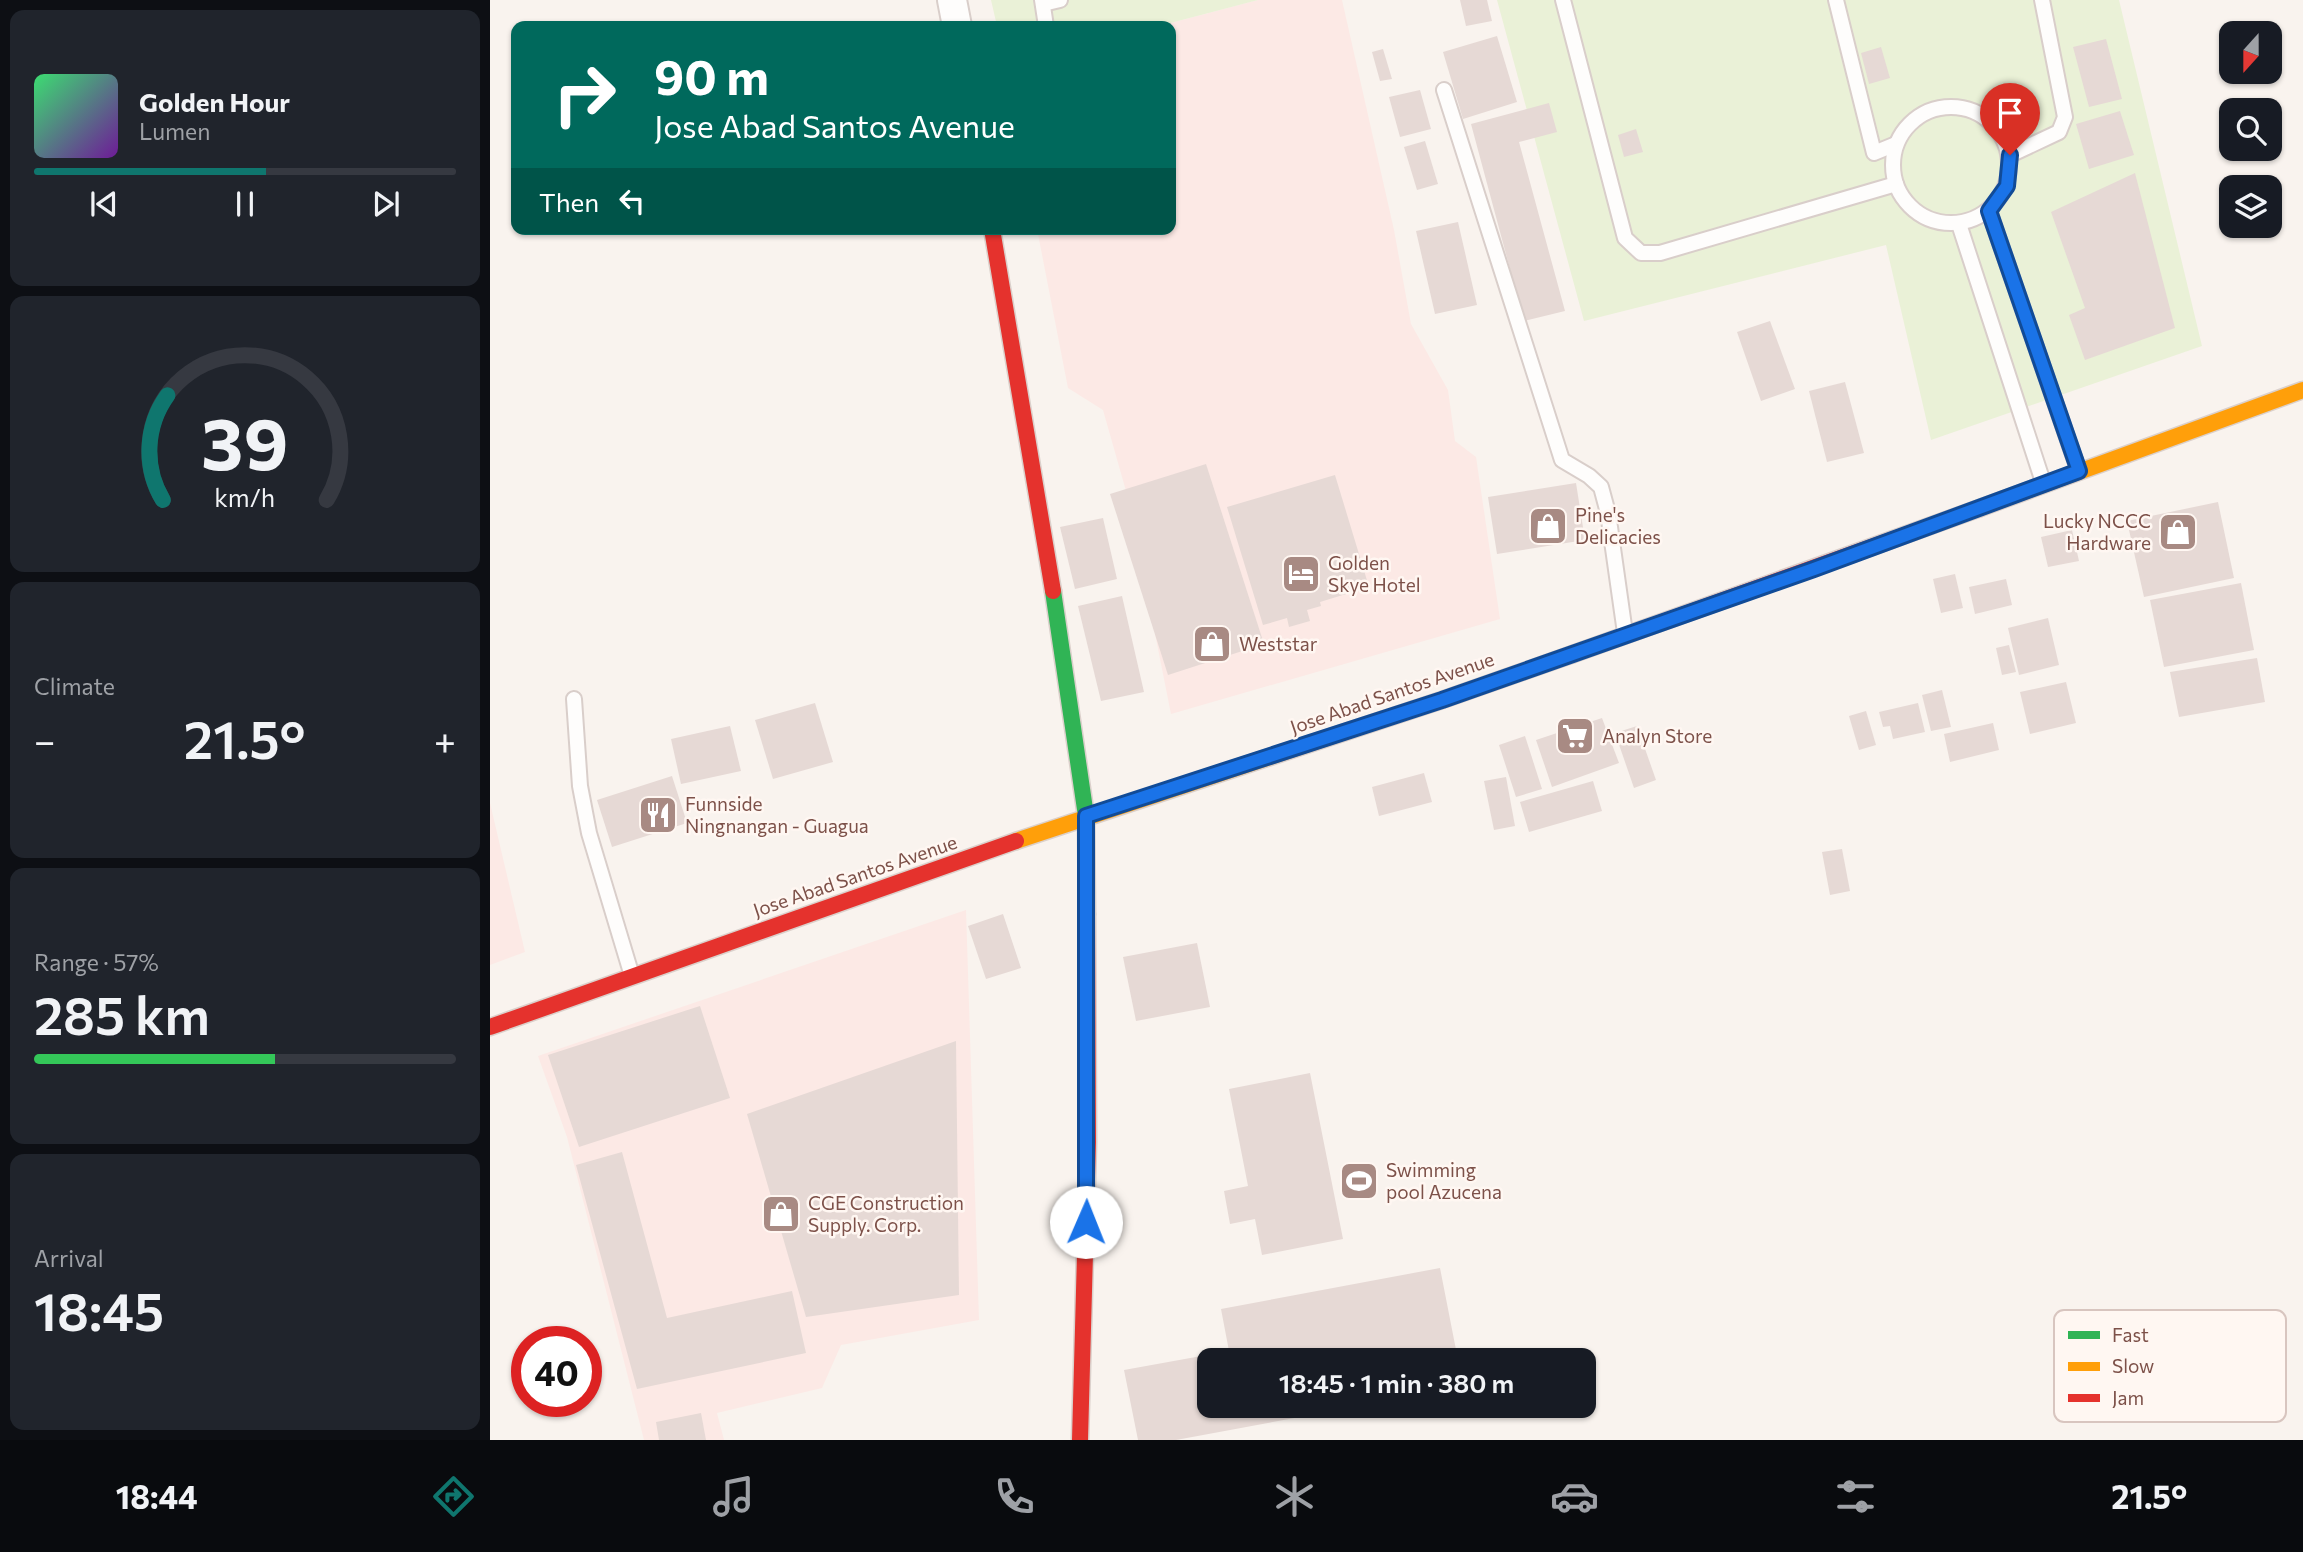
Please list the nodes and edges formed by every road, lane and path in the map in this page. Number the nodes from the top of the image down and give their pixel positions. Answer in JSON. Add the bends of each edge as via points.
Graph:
{"nodes":[{"id":1,"x":952,"y":0,"type":"edge"},
{"id":2,"x":1060,"y":0,"type":"edge"},
{"id":3,"x":1563,"y":0,"type":"edge"},
{"id":4,"x":1836,"y":0,"type":"edge"},
{"id":5,"x":2042,"y":0,"type":"edge"},
{"id":6,"x":1042,"y":2,"type":"edge"},
{"id":7,"x":956,"y":21,"type":"edge"},
{"id":8,"x":1045,"y":21,"type":"edge"},
{"id":9,"x":1444,"y":90,"type":"dead end"},
{"id":10,"x":1896,"y":144,"type":"junction"},
{"id":11,"x":2010,"y":155,"type":"junction"},
{"id":12,"x":1896,"y":184,"type":"junction"},
{"id":13,"x":1989,"y":211,"type":"junction"},
{"id":14,"x":1959,"y":223,"type":"junction"},
{"id":15,"x":993,"y":235,"type":"edge"},
{"id":16,"x":2303,"y":390,"type":"edge"},
{"id":17,"x":2079,"y":471,"type":"junction"},
{"id":18,"x":2043,"y":483,"type":"junction"},
{"id":19,"x":1626,"y":634,"type":"junction"},
{"id":20,"x":574,"y":699,"type":"dead end"},
{"id":21,"x":1086,"y":816,"type":"junction"},
{"id":22,"x":633,"y":977,"type":"junction"},
{"id":23,"x":490,"y":1027,"type":"edge"},
{"id":24,"x":1080,"y":1440,"type":"edge"}],
"edges":[{"from":1,"to":7,"type":"street"},
{"from":2,"to":6,"type":"lane"},
{"from":3,"to":12,"type":"lane","via":[[1625,238],[1641,253],[1660,253]]},
{"from":4,"to":10,"type":"lane","via":[[1874,153]]},
{"from":5,"to":11,"type":"lane","via":[[2065,117],[2059,132]]},
{"from":6,"to":8,"type":"lane"},
{"from":9,"to":19,"type":"lane","via":[[1562,460],[1601,487]]},
{"from":10,"to":11,"type":"lane","via":[[1908,126],[1925,113],[1946,107],[1968,108],[1987,118],[2002,134]]},
{"from":10,"to":12,"type":"lane"},
{"from":11,"to":13,"type":"lane","via":[[2007,186]]},
{"from":12,"to":14,"type":"lane","via":[[1921,215]]},
{"from":13,"to":14,"type":"lane"},
{"from":13,"to":17,"type":"lane"},
{"from":14,"to":18,"type":"lane"},
{"from":15,"to":21,"type":"main road","via":[[1046,541]]},
{"from":16,"to":17,"type":"main road","name":"Jose Abad Santos Avenue"},
{"from":17,"to":18,"type":"main road","name":"Jose Abad Santos Avenue"},
{"from":18,"to":19,"type":"main road","name":"Jose Abad Santos Avenue"},
{"from":19,"to":21,"type":"main road","name":"Jose Abad Santos Avenue","via":[[1442,700]]},
{"from":20,"to":22,"type":"lane","via":[[580,786],[589,833]]},
{"from":21,"to":22,"type":"main road","name":"Jose Abad Santos Avenue"},
{"from":21,"to":24,"type":"main road","via":[[1088,1142]]},
{"from":22,"to":23,"type":"main road","name":"Jose Abad Santos Avenue"}]}
